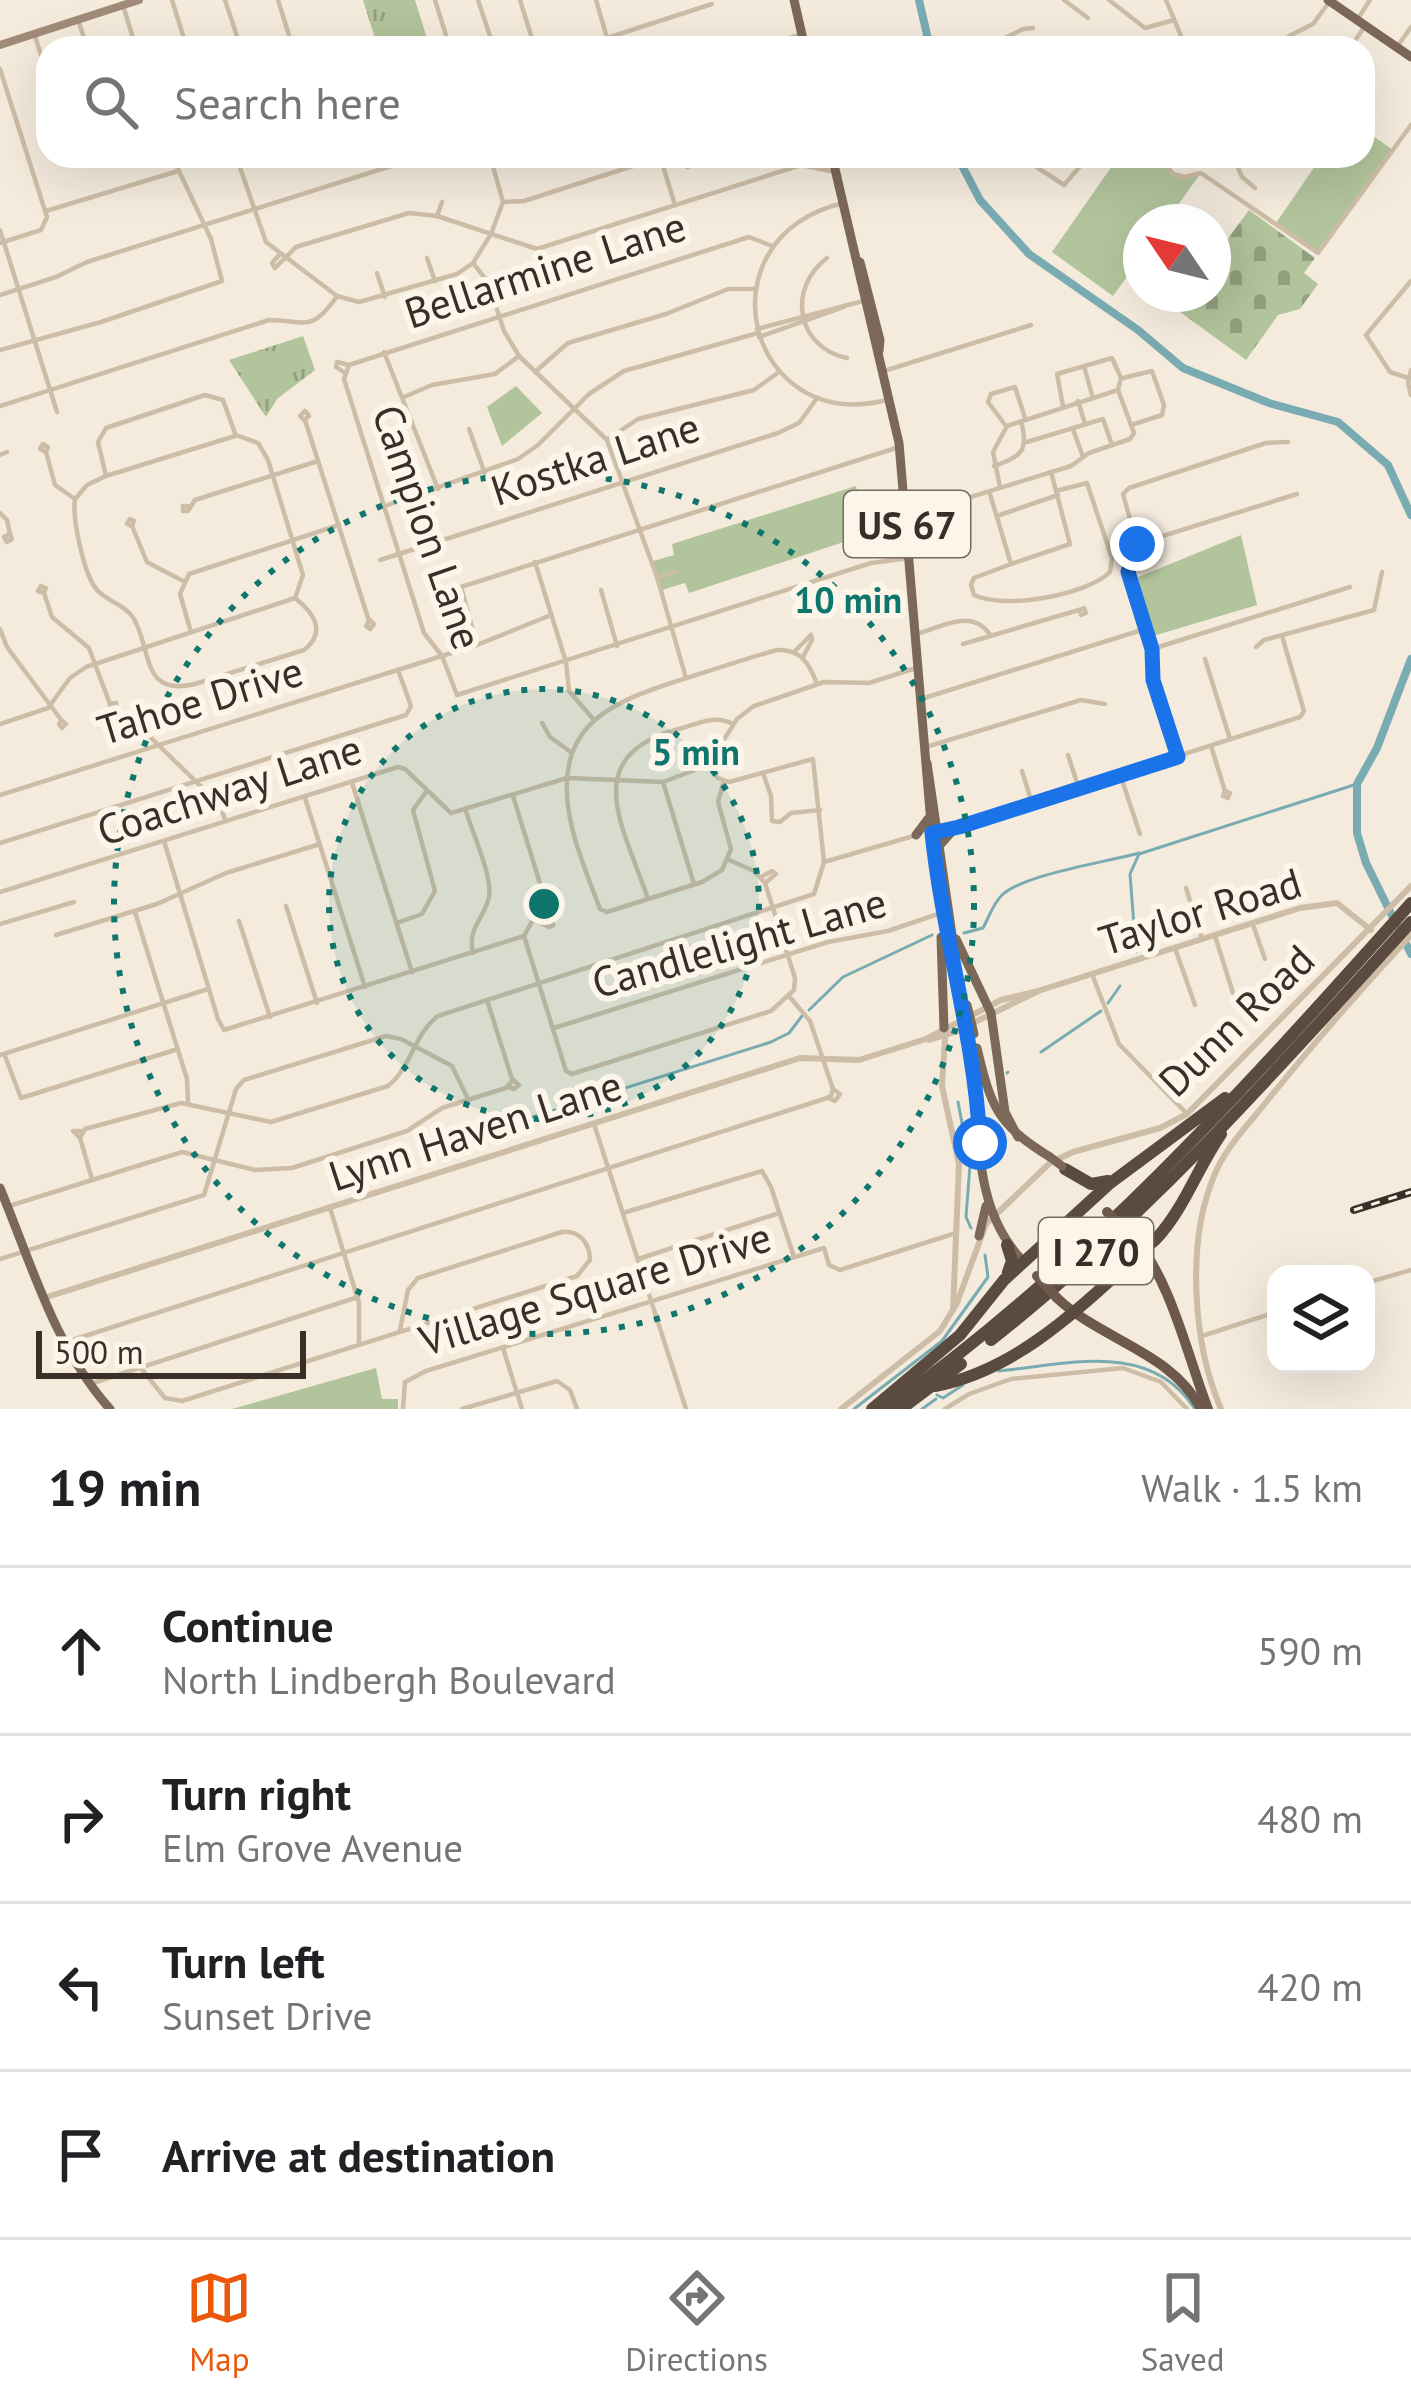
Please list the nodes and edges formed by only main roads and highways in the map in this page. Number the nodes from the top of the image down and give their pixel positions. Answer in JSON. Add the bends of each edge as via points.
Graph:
{"nodes":[{"id":1,"x":139,"y":0,"type":"edge"},
{"id":2,"x":794,"y":0,"type":"edge"},
{"id":3,"x":1329,"y":1,"type":"edge"},
{"id":4,"x":803,"y":36,"type":"edge"},
{"id":5,"x":0,"y":45,"type":"edge"},
{"id":6,"x":1411,"y":58,"type":"edge"},
{"id":7,"x":834,"y":168,"type":"edge"},
{"id":8,"x":927,"y":761,"type":"junction"},
{"id":9,"x":930,"y":814,"type":"junction"},
{"id":10,"x":954,"y":829,"type":"road end"},
{"id":11,"x":935,"y":832,"type":"junction"},
{"id":12,"x":916,"y":835,"type":"road end"},
{"id":13,"x":940,"y":845,"type":"junction"},
{"id":14,"x":1406,"y":904,"type":"edge"},
{"id":15,"x":941,"y":913,"type":"junction"},
{"id":16,"x":950,"y":925,"type":"junction"},
{"id":17,"x":1401,"y":926,"type":"edge"},
{"id":18,"x":968,"y":1021,"type":"junction"},
{"id":19,"x":945,"y":1033,"type":"road end"},
{"id":20,"x":1263,"y":1066,"type":"junction"},
{"id":21,"x":1246,"y":1099,"type":"junction"},
{"id":22,"x":1018,"y":1137,"type":"junction"},
{"id":23,"x":980,"y":1143,"type":"junction"},
{"id":24,"x":1064,"y":1167,"type":"junction"},
{"id":25,"x":1129,"y":1167,"type":"junction"},
{"id":26,"x":0,"y":1188,"type":"edge"},
{"id":27,"x":1094,"y":1198,"type":"junction"},
{"id":28,"x":987,"y":1202,"type":"junction"},
{"id":29,"x":5,"y":1205,"type":"edge"},
{"id":30,"x":1004,"y":1239,"type":"junction"},
{"id":31,"x":1144,"y":1250,"type":"junction"},
{"id":32,"x":1014,"y":1270,"type":"junction"},
{"id":33,"x":1077,"y":1315,"type":"junction"},
{"id":34,"x":932,"y":1387,"type":"junction"},
{"id":35,"x":110,"y":1409,"type":"edge"},
{"id":36,"x":872,"y":1409,"type":"edge"},
{"id":37,"x":885,"y":1409,"type":"edge"},
{"id":38,"x":901,"y":1409,"type":"edge"},
{"id":39,"x":1205,"y":1409,"type":"edge"}],
"edges":[{"from":1,"to":5,"type":"main road"},
{"from":2,"to":4,"type":"main road"},
{"from":3,"to":6,"type":"main road"},
{"from":7,"to":8,"type":"main road","number":"US 67","via":[[899,447]]},
{"from":8,"to":9,"type":"main road","number":"US 67"},
{"from":8,"to":11,"type":"main road","number":"US 67"},
{"from":9,"to":11,"type":"main road","number":"US 67"},
{"from":9,"to":12,"type":"main road"},
{"from":10,"to":13,"type":"main road"},
{"from":11,"to":13,"type":"main road","number":"US 67"},
{"from":11,"to":15,"type":"main road","number":"US 67"},
{"from":13,"to":16,"type":"main road","number":"US 67"},
{"from":14,"to":17,"type":"highway","number":"I 270"},
{"from":15,"to":18,"type":"main road","number":"US 67"},
{"from":15,"to":19,"type":"main road"},
{"from":16,"to":18,"type":"main road","number":"US 67"},
{"from":16,"to":22,"type":"main road","via":[[990,1010],[1005,1112]]},
{"from":17,"to":20,"type":"highway","number":"I 270"},
{"from":17,"to":21,"type":"highway","number":"I 270","via":[[1395,946]]},
{"from":18,"to":22,"type":"main road","number":"US 67","via":[[993,1108]]},
{"from":18,"to":23,"type":"main road","number":"US 67"},
{"from":20,"to":25,"type":"highway"},
{"from":20,"to":37,"type":"highway","number":"I 270","via":[[1089,1244]]},
{"from":21,"to":31,"type":"highway","via":[[1173,1219]]},
{"from":21,"to":34,"type":"highway","number":"I 270","via":[[1098,1249]]},
{"from":22,"to":23,"type":"main road","via":[[990,1124]]},
{"from":22,"to":24,"type":"main road","number":"US 67","bridge":true},
{"from":23,"to":28,"type":"main road","number":"US 67"},
{"from":24,"to":25,"type":"highway","via":[[1097,1184]]},
{"from":24,"to":27,"type":"main road","number":"US 67"},
{"from":25,"to":27,"type":"highway"},
{"from":26,"to":29,"type":"main road"},
{"from":27,"to":31,"type":"highway","number":"US 67","bridge":true},
{"from":27,"to":32,"type":"highway"},
{"from":28,"to":30,"type":"main road","number":"US 67"},
{"from":28,"to":30,"type":"main road","via":[[979,1236],[990,1231]]},
{"from":29,"to":35,"type":"main road","via":[[63,1343]]},
{"from":30,"to":32,"type":"highway"},
{"from":31,"to":33,"type":"highway"},
{"from":31,"to":39,"type":"highway","number":"US 67"},
{"from":32,"to":33,"type":"highway","number":"US 67","bridge":true,"via":[[1037,1276]]},
{"from":32,"to":36,"type":"highway","via":[[961,1335]]},
{"from":33,"to":34,"type":"highway","via":[[1024,1352]]},
{"from":33,"to":39,"type":"highway","number":"US 67","via":[[1164,1366]]},
{"from":34,"to":38,"type":"highway","number":"I 270"}]}
